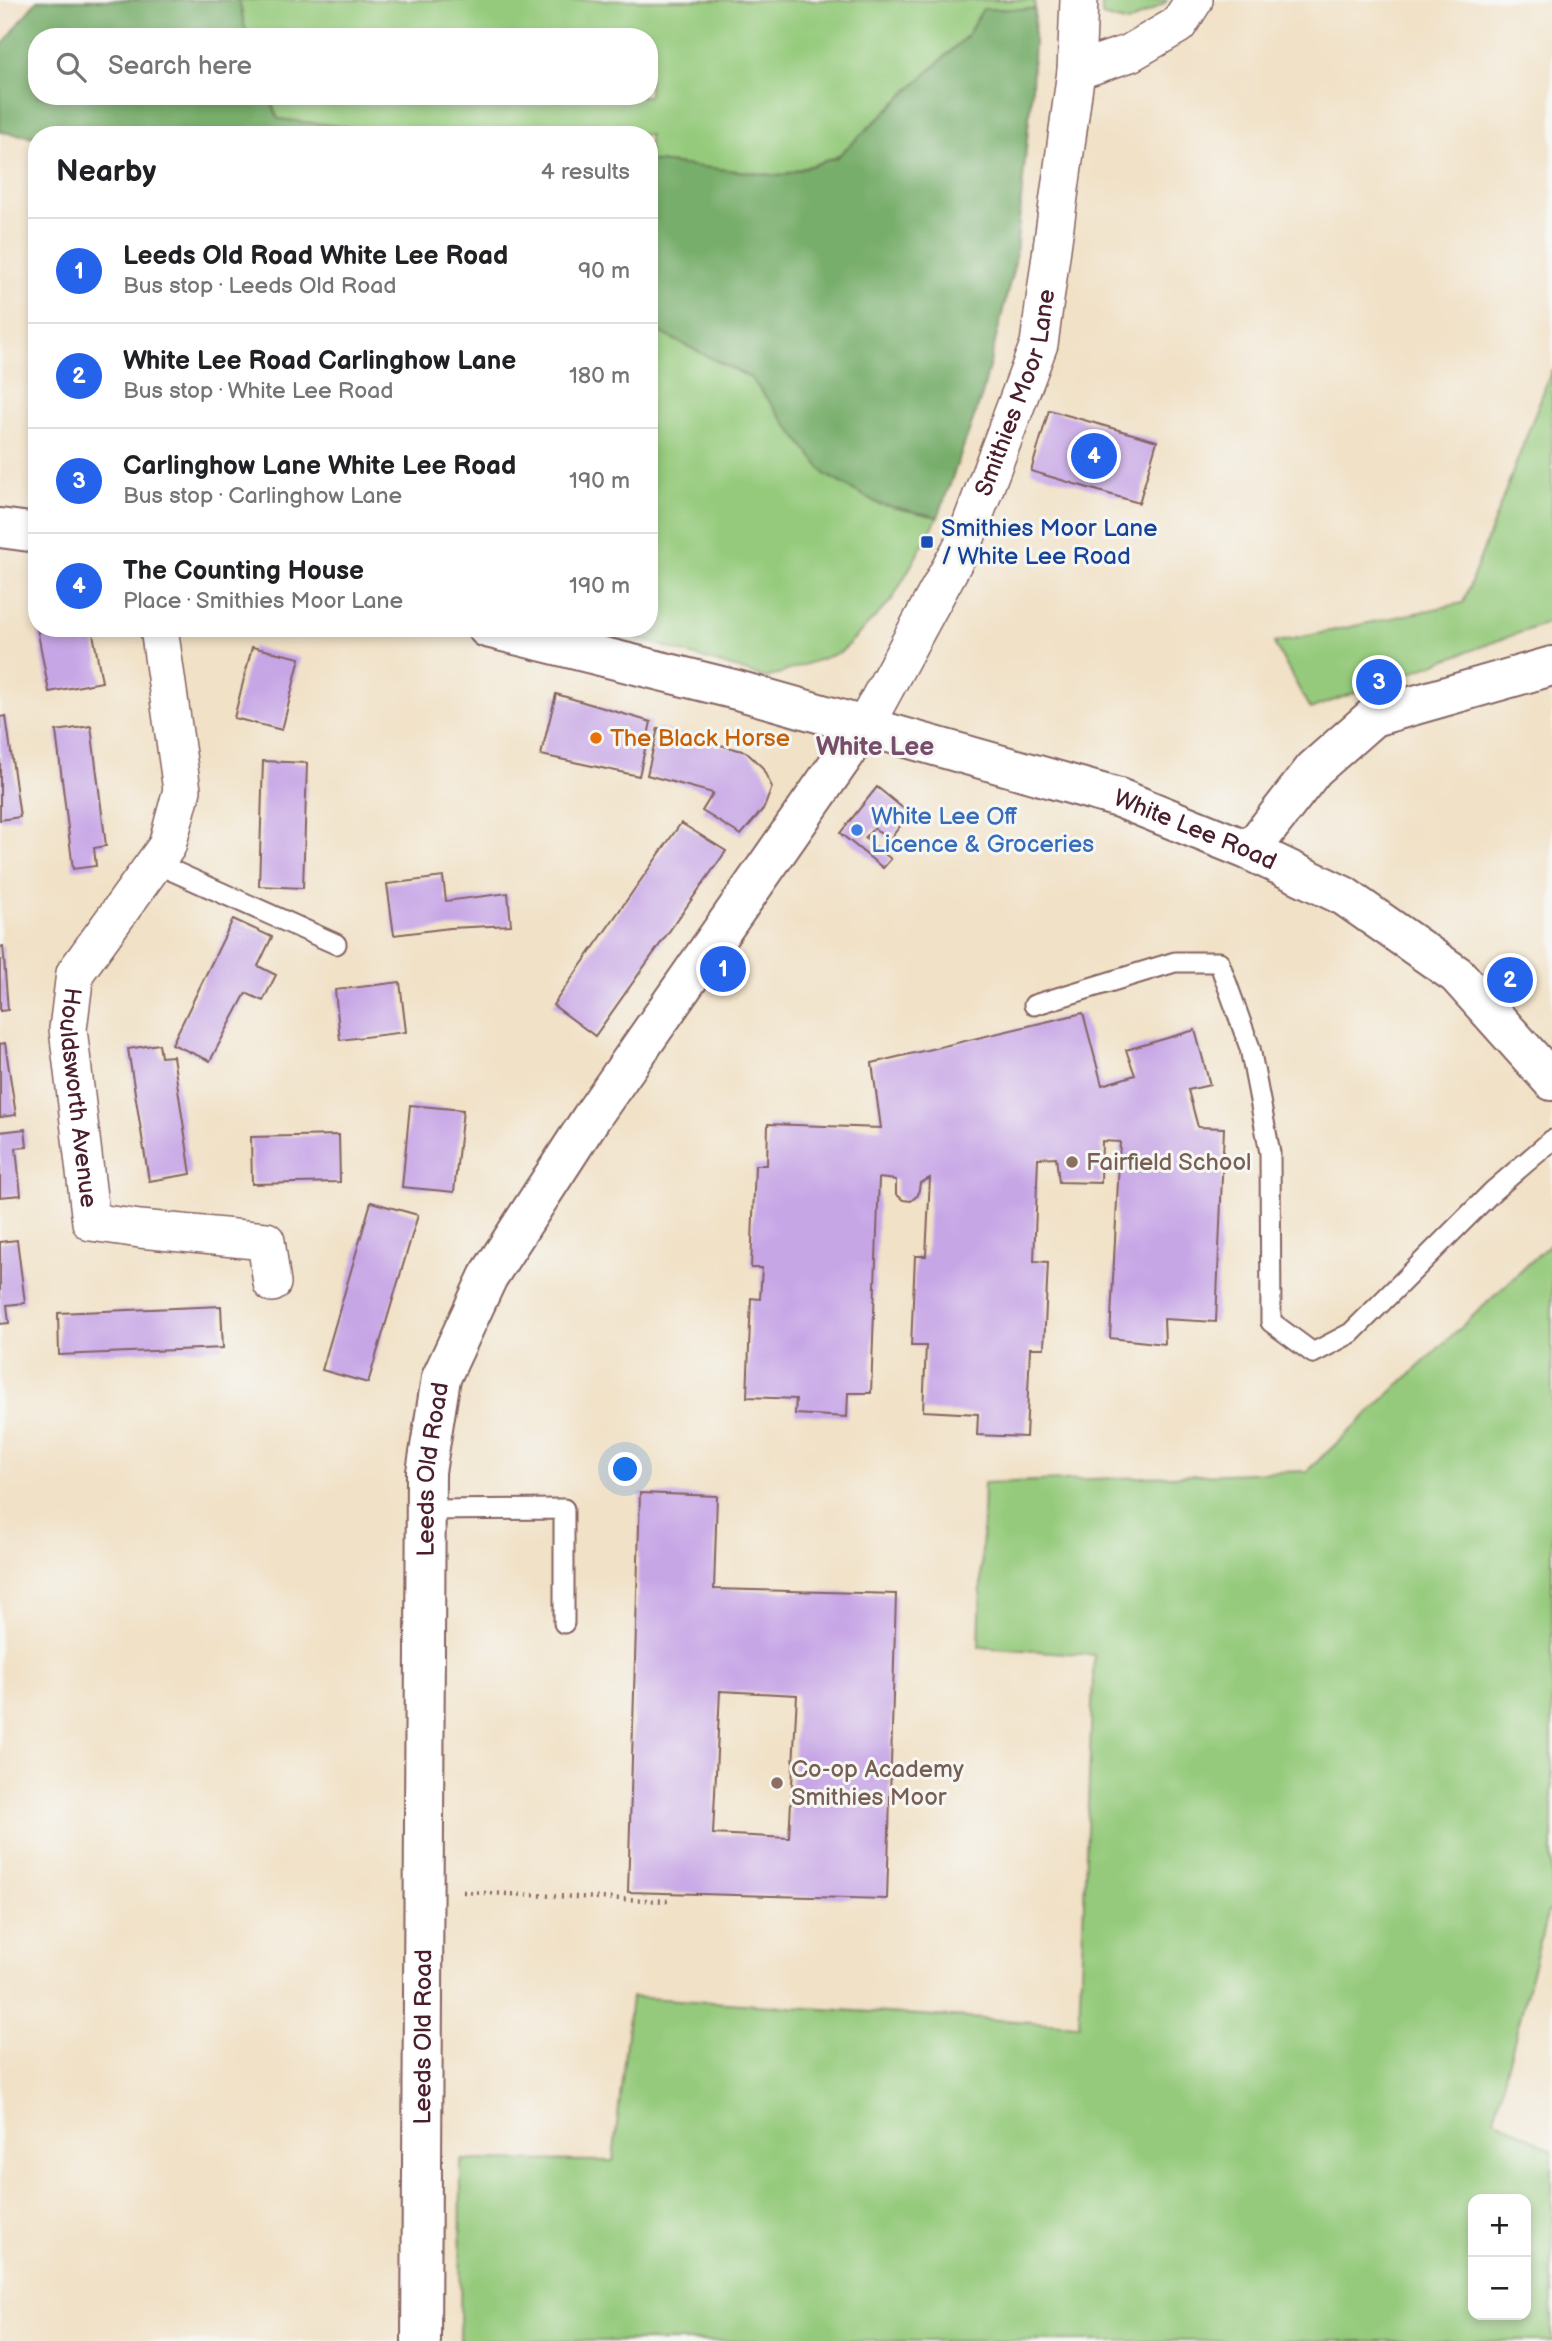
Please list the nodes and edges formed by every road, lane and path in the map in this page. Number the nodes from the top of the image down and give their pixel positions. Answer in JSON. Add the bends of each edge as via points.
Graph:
{"nodes":[{"id":1,"x":1079,"y":0,"type":"edge"},
{"id":2,"x":1194,"y":0,"type":"edge"},
{"id":3,"x":1076,"y":71,"type":"junction"},
{"id":4,"x":0,"y":528,"type":"edge"},
{"id":5,"x":28,"y":532,"type":"edge"},
{"id":6,"x":160,"y":637,"type":"edge"},
{"id":7,"x":523,"y":637,"type":"edge"},
{"id":8,"x":1552,"y":666,"type":"edge"},
{"id":9,"x":864,"y":727,"type":"junction"},
{"id":10,"x":1250,"y":851,"type":"junction"},
{"id":11,"x":155,"y":863,"type":"junction"},
{"id":12,"x":336,"y":944,"type":"dead end"},
{"id":13,"x":1034,"y":1005,"type":"dead end"},
{"id":14,"x":1552,"y":1081,"type":"edge"},
{"id":15,"x":1552,"y":1140,"type":"edge"},
{"id":16,"x":272,"y":1283,"type":"dead end"},
{"id":17,"x":426,"y":1510,"type":"junction"},
{"id":18,"x":564,"y":1623,"type":"dead end"},
{"id":19,"x":424,"y":1890,"type":"junction"},
{"id":20,"x":668,"y":1901,"type":"dead end"},
{"id":21,"x":421,"y":2341,"type":"edge"}],
"edges":[{"from":1,"to":3,"type":"street","name":"Smithies Moor Lane"},
{"from":2,"to":3,"type":"street","via":[[1178,25],[1130,53]]},
{"from":3,"to":9,"type":"street","name":"Smithies Moor Lane","via":[[1039,344],[964,543]]},
{"from":4,"to":5,"type":"street"},
{"from":6,"to":11,"type":"street","name":"Houldsworth Avenue","via":[[183,790],[167,846]]},
{"from":7,"to":9,"type":"street","name":"White Lee Road"},
{"from":8,"to":10,"type":"street","via":[[1373,717],[1314,769]]},
{"from":9,"to":10,"type":"street","name":"White Lee Road","via":[[1119,798]]},
{"from":9,"to":17,"type":"street","name":"Leeds Old Road","via":[[591,1118],[488,1277],[441,1378],[426,1472]]},
{"from":10,"to":14,"type":"street","name":"White Lee Road","via":[[1344,896],[1457,975]]},
{"from":11,"to":12,"type":"lane"},
{"from":11,"to":16,"type":"street","name":"Houldsworth Avenue","via":[[75,973],[68,1029],[76,1225],[266,1241]]},
{"from":13,"to":15,"type":"lane","via":[[1175,962],[1219,961],[1250,1048],[1270,1153],[1271,1322],[1313,1353],[1351,1333],[1493,1191]]},
{"from":17,"to":18,"type":"lane","via":[[564,1509]]},
{"from":17,"to":19,"type":"street","name":"Leeds Old Road"},
{"from":19,"to":20,"type":"path"},
{"from":19,"to":21,"type":"street","name":"Leeds Old Road"}]}
